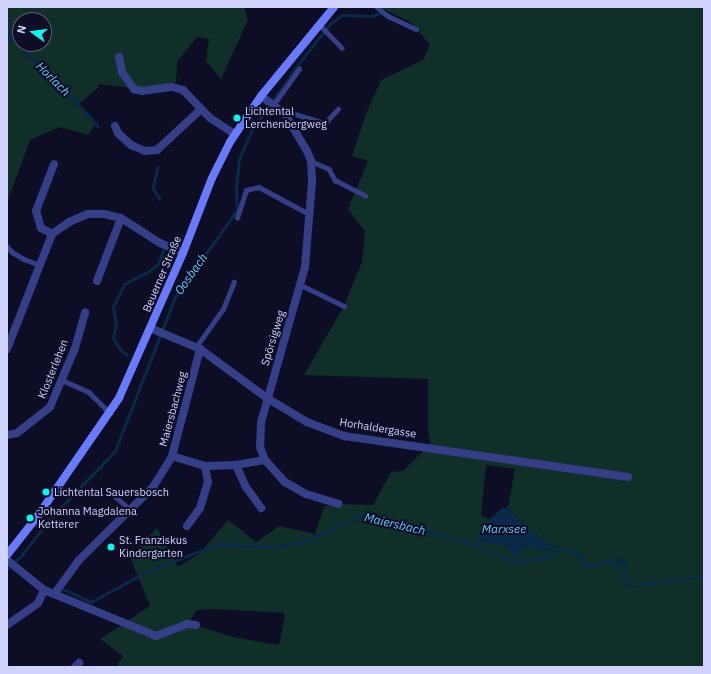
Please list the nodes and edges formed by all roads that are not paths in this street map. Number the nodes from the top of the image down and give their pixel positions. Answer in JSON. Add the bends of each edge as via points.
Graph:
{"nodes":[{"id":1,"x":334,"y":7,"type":"edge"},
{"id":2,"x":379,"y":9,"type":"edge"},
{"id":3,"x":320,"y":24,"type":"junction"},
{"id":4,"x":416,"y":29,"type":"dead end"},
{"id":5,"x":342,"y":48,"type":"dead end"},
{"id":6,"x":119,"y":57,"type":"dead end"},
{"id":7,"x":299,"y":69,"type":"dead end"},
{"id":8,"x":263,"y":97,"type":"junction"},
{"id":9,"x":274,"y":104,"type":"junction"},
{"id":10,"x":338,"y":109,"type":"dead end"},
{"id":11,"x":200,"y":110,"type":"junction"},
{"id":12,"x":285,"y":114,"type":"junction"},
{"id":13,"x":115,"y":126,"type":"dead end"},
{"id":14,"x":235,"y":134,"type":"junction"},
{"id":15,"x":311,"y":161,"type":"junction"},
{"id":16,"x":54,"y":164,"type":"dead end"},
{"id":17,"x":365,"y":195,"type":"dead end"},
{"id":18,"x":309,"y":214,"type":"junction"},
{"id":19,"x":121,"y":218,"type":"junction"},
{"id":20,"x":237,"y":218,"type":"dead end"},
{"id":21,"x":52,"y":234,"type":"junction"},
{"id":22,"x":7,"y":246,"type":"edge"},
{"id":23,"x":183,"y":253,"type":"junction"},
{"id":24,"x":40,"y":265,"type":"junction"},
{"id":25,"x":97,"y":282,"type":"dead end"},
{"id":26,"x":234,"y":282,"type":"dead end"},
{"id":27,"x":301,"y":285,"type":"junction"},
{"id":28,"x":344,"y":306,"type":"dead end"},
{"id":29,"x":85,"y":312,"type":"dead end"},
{"id":30,"x":156,"y":331,"type":"junction"},
{"id":31,"x":198,"y":348,"type":"junction"},
{"id":32,"x":7,"y":349,"type":"edge"},
{"id":33,"x":62,"y":380,"type":"junction"},
{"id":34,"x":267,"y":398,"type":"junction"},
{"id":35,"x":110,"y":413,"type":"junction"},
{"id":36,"x":7,"y":435,"type":"edge"},
{"id":37,"x":172,"y":456,"type":"junction"},
{"id":38,"x":265,"y":460,"type":"junction"},
{"id":39,"x":236,"y":465,"type":"junction"},
{"id":40,"x":205,"y":466,"type":"junction"},
{"id":41,"x":628,"y":477,"type":"dead end"},
{"id":42,"x":109,"y":492,"type":"dead end"},
{"id":43,"x":339,"y":504,"type":"dead end"},
{"id":44,"x":261,"y":508,"type":"dead end"},
{"id":45,"x":131,"y":510,"type":"junction"},
{"id":46,"x":187,"y":526,"type":"dead end"},
{"id":47,"x":10,"y":557,"type":"edge"},
{"id":48,"x":44,"y":590,"type":"junction"},
{"id":49,"x":55,"y":593,"type":"junction"},
{"id":50,"x":7,"y":625,"type":"edge"},
{"id":51,"x":196,"y":625,"type":"dead end"}],
"edges":[{"from":1,"to":3,"type":"main road","name":"Beuerner Straße"},
{"from":2,"to":4,"type":"lane"},
{"from":3,"to":5,"type":"lane"},
{"from":3,"to":8,"type":"main road","name":"Beuerner Straße"},
{"from":6,"to":11,"type":"street","via":[[122,72],[134,89],[142,91],[172,87],[183,90]]},
{"from":7,"to":9,"type":"lane"},
{"from":8,"to":9,"type":"street"},
{"from":8,"to":14,"type":"main road","name":"Beuerner Straße"},
{"from":9,"to":12,"type":"street"},
{"from":10,"to":12,"type":"lane","via":[[324,123],[292,113]]},
{"from":11,"to":13,"type":"street","via":[[157,150],[145,151],[131,145],[118,133]]},
{"from":11,"to":14,"type":"street"},
{"from":12,"to":15,"type":"street"},
{"from":14,"to":23,"type":"main road","name":"Beuerner Straße","via":[[212,178]]},
{"from":15,"to":17,"type":"lane","via":[[329,169],[335,180]]},
{"from":15,"to":18,"type":"street","name":"Spörsigweg"},
{"from":16,"to":21,"type":"street","via":[[36,211],[41,228]]},
{"from":18,"to":20,"type":"lane","via":[[259,187],[246,190]]},
{"from":18,"to":27,"type":"street","name":"Spörsigweg","via":[[305,268]]},
{"from":19,"to":21,"type":"street","via":[[88,214],[69,222]]},
{"from":19,"to":23,"type":"street"},
{"from":19,"to":25,"type":"street"},
{"from":21,"to":24,"type":"street"},
{"from":22,"to":24,"type":"lane","via":[[24,259]]},
{"from":23,"to":30,"type":"main road","name":"Beuerner Straße"},
{"from":24,"to":32,"type":"street"},
{"from":26,"to":31,"type":"lane","via":[[223,309]]},
{"from":27,"to":28,"type":"lane"},
{"from":27,"to":34,"type":"street","name":"Spörsigweg"},
{"from":29,"to":33,"type":"street","name":"Klosterlehen"},
{"from":30,"to":31,"type":"street","name":"Horhaldergasse"},
{"from":30,"to":35,"type":"main road","name":"Beuerner Straße"},
{"from":31,"to":34,"type":"street","name":"Horhaldergasse"},
{"from":31,"to":37,"type":"street","name":"Maiersbachweg"},
{"from":33,"to":35,"type":"lane","via":[[89,392]]},
{"from":33,"to":36,"type":"street","name":"Klosterlehen","via":[[50,406],[16,433]]},
{"from":34,"to":38,"type":"street","name":"Spörsigweg","via":[[260,422],[260,448]]},
{"from":34,"to":41,"type":"street","name":"Horhaldergasse","via":[[307,422],[344,436]]},
{"from":35,"to":47,"type":"main road","name":"Beuerner Straße"},
{"from":37,"to":40,"type":"street"},
{"from":37,"to":45,"type":"street","name":"Maiersbachweg","via":[[154,487]]},
{"from":38,"to":39,"type":"street"},
{"from":38,"to":43,"type":"street","via":[[285,482],[306,494]]},
{"from":39,"to":40,"type":"street"},
{"from":39,"to":44,"type":"street","via":[[246,487]]},
{"from":40,"to":46,"type":"street","via":[[208,482],[200,508]]},
{"from":42,"to":45,"type":"lane"},
{"from":45,"to":49,"type":"street","name":"Maiersbachweg","via":[[79,560]]},
{"from":47,"to":48,"type":"street"},
{"from":48,"to":49,"type":"street"},
{"from":48,"to":50,"type":"street","via":[[38,603]]},
{"from":49,"to":51,"type":"street","via":[[156,636],[187,624]]}]}
